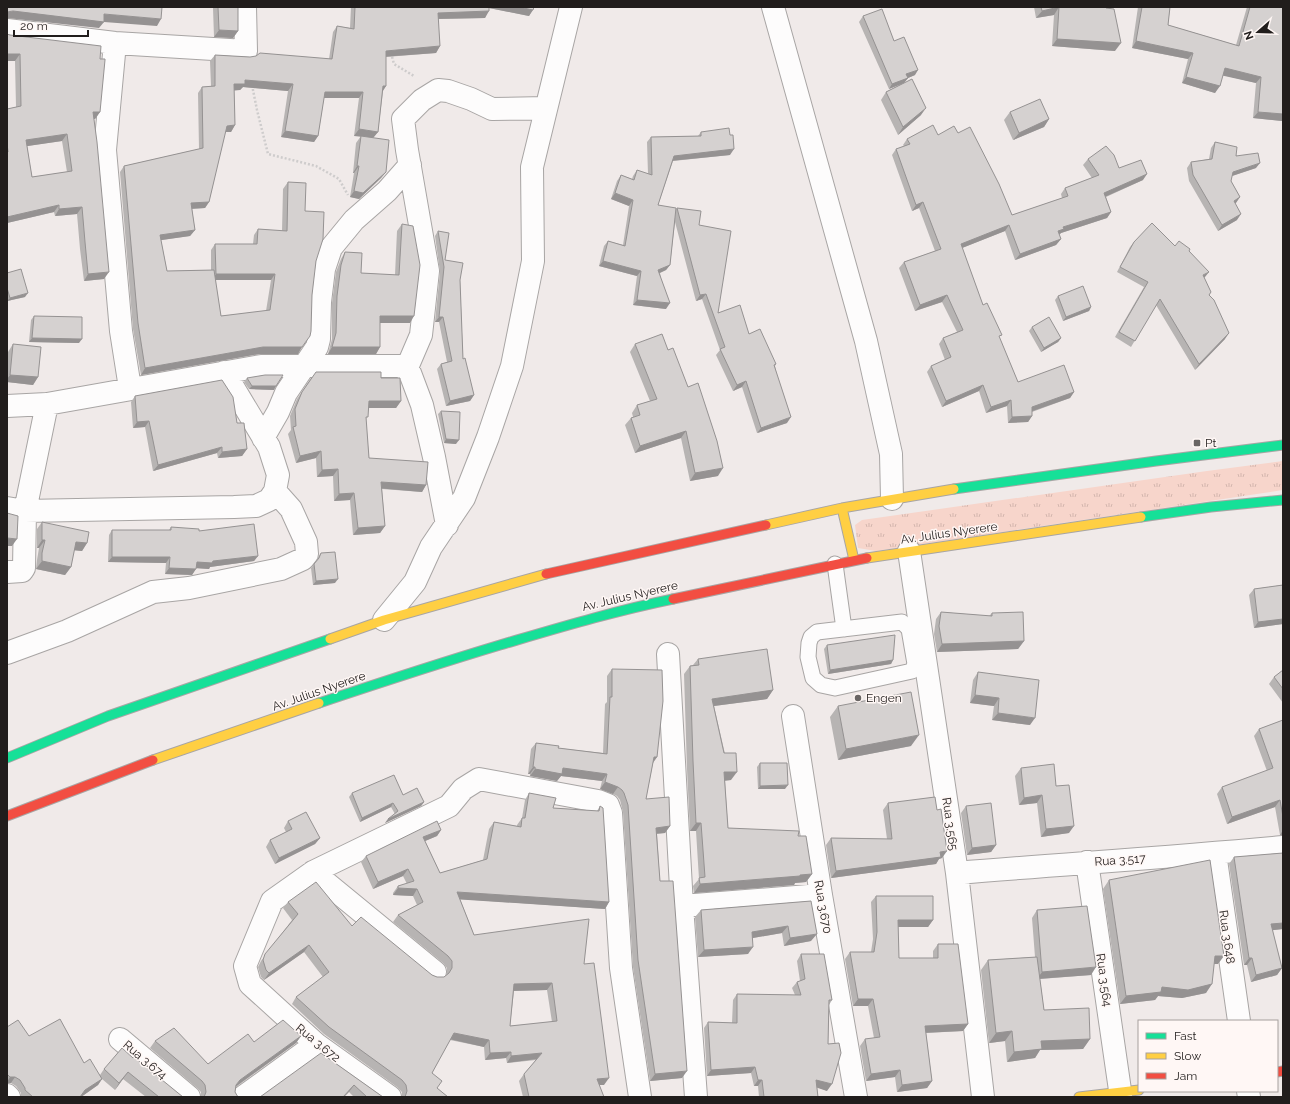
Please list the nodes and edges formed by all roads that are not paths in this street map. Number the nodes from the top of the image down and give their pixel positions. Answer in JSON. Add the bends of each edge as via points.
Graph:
{"nodes":[{"id":1,"x":245,"y":7,"type":"edge"},
{"id":2,"x":571,"y":7,"type":"edge"},
{"id":3,"x":773,"y":7,"type":"edge"},
{"id":4,"x":7,"y":30,"type":"edge"},
{"id":5,"x":115,"y":43,"type":"junction"},
{"id":6,"x":546,"y":108,"type":"junction"},
{"id":7,"x":410,"y":165,"type":"junction"},
{"id":8,"x":305,"y":366,"type":"junction"},
{"id":9,"x":406,"y":370,"type":"junction"},
{"id":10,"x":224,"y":372,"type":"junction"},
{"id":11,"x":130,"y":388,"type":"junction"},
{"id":12,"x":47,"y":404,"type":"junction"},
{"id":13,"x":7,"y":406,"type":"edge"},
{"id":14,"x":263,"y":438,"type":"junction"},
{"id":15,"x":1283,"y":445,"type":"edge"},
{"id":16,"x":275,"y":491,"type":"junction"},
{"id":17,"x":892,"y":499,"type":"junction"},
{"id":18,"x":1283,"y":500,"type":"edge"},
{"id":19,"x":842,"y":508,"type":"junction"},
{"id":20,"x":16,"y":510,"type":"edge"},
{"id":21,"x":447,"y":525,"type":"junction"},
{"id":22,"x":909,"y":551,"type":"junction"},
{"id":23,"x":854,"y":560,"type":"junction"},
{"id":24,"x":835,"y":564,"type":"junction"},
{"id":25,"x":7,"y":572,"type":"edge"},
{"id":26,"x":384,"y":620,"type":"junction"},
{"id":27,"x":844,"y":629,"type":"junction"},
{"id":28,"x":7,"y":652,"type":"edge"},
{"id":29,"x":668,"y":654,"type":"dead end"},
{"id":30,"x":793,"y":716,"type":"dead end"},
{"id":31,"x":7,"y":758,"type":"edge"},
{"id":32,"x":7,"y":816,"type":"edge"},
{"id":33,"x":1283,"y":847,"type":"edge"},
{"id":34,"x":1215,"y":854,"type":"junction"},
{"id":35,"x":1087,"y":862,"type":"junction"},
{"id":36,"x":313,"y":872,"type":"junction"},
{"id":37,"x":957,"y":874,"type":"junction"},
{"id":38,"x":821,"y":895,"type":"junction"},
{"id":39,"x":682,"y":906,"type":"junction"},
{"id":40,"x":435,"y":972,"type":"dead end"},
{"id":41,"x":1239,"y":1020,"type":"edge"},
{"id":42,"x":120,"y":1039,"type":"dead end"},
{"id":43,"x":316,"y":1044,"type":"junction"},
{"id":44,"x":1126,"y":1093,"type":"edge"},
{"id":45,"x":189,"y":1097,"type":"edge"},
{"id":46,"x":243,"y":1097,"type":"edge"},
{"id":47,"x":390,"y":1097,"type":"edge"},
{"id":48,"x":640,"y":1097,"type":"edge"},
{"id":49,"x":696,"y":1097,"type":"edge"},
{"id":50,"x":856,"y":1097,"type":"edge"},
{"id":51,"x":983,"y":1097,"type":"edge"},
{"id":52,"x":1079,"y":1097,"type":"edge"}],
"edges":[{"from":1,"to":5,"type":"street","via":[[246,51]]},
{"from":2,"to":6,"type":"street"},
{"from":3,"to":17,"type":"street","via":[[866,341],[891,454]]},
{"from":4,"to":5,"type":"street"},
{"from":5,"to":11,"type":"street","via":[[105,150],[121,331]]},
{"from":6,"to":7,"type":"street","via":[[492,110],[471,99],[438,90],[422,100],[403,119]]},
{"from":6,"to":21,"type":"street","via":[[532,167],[533,261],[512,366],[464,498]]},
{"from":7,"to":8,"type":"street","via":[[331,248],[324,268],[319,339]]},
{"from":7,"to":9,"type":"street","via":[[428,271],[420,335]]},
{"from":8,"to":9,"type":"street","via":[[401,366]]},
{"from":8,"to":10,"type":"street","via":[[262,366]]},
{"from":8,"to":14,"type":"street","via":[[286,393]]},
{"from":9,"to":21,"type":"street","via":[[410,373],[422,405]]},
{"from":10,"to":11,"type":"street"},
{"from":10,"to":14,"type":"street"},
{"from":11,"to":12,"type":"street"},
{"from":12,"to":13,"type":"street"},
{"from":12,"to":20,"type":"street"},
{"from":14,"to":16,"type":"street","via":[[269,447],[278,475]]},
{"from":15,"to":17,"type":"main road","via":[[985,484]]},
{"from":16,"to":20,"type":"street","via":[[269,500],[256,506]]},
{"from":16,"to":28,"type":"street","via":[[291,509],[306,542],[307,554],[303,559],[281,570],[189,588],[153,592],[67,631]]},
{"from":17,"to":19,"type":"main road"},
{"from":18,"to":22,"type":"main road","name":"Av. Julius Nyerere","via":[[1211,507]]},
{"from":19,"to":23,"type":"main road"},
{"from":19,"to":26,"type":"main road","via":[[552,572]]},
{"from":20,"to":25,"type":"street","via":[[24,568],[22,571]]},
{"from":21,"to":26,"type":"street","via":[[431,547],[415,582]]},
{"from":22,"to":23,"type":"main road","name":"Av. Julius Nyerere"},
{"from":22,"to":37,"type":"street","name":"Rua 3.565"},
{"from":23,"to":24,"type":"main road","name":"Av. Julius Nyerere"},
{"from":24,"to":27,"type":"lane"},
{"from":24,"to":32,"type":"main road","name":"Av. Julius Nyerere","via":[[633,607],[408,673],[139,764]]},
{"from":26,"to":31,"type":"main road","via":[[108,716]]},
{"from":27,"to":27,"type":"lane","via":[[817,632],[811,637],[808,657],[814,678],[821,685],[835,688],[912,671],[915,664],[909,629],[902,622]]},
{"from":29,"to":39,"type":"street"},
{"from":30,"to":38,"type":"street","name":"Rua 3.670"},
{"from":33,"to":34,"type":"street","name":"Rua 3.517"},
{"from":34,"to":35,"type":"street","name":"Rua 3.517"},
{"from":34,"to":41,"type":"street","name":"Rua 3.648"},
{"from":35,"to":37,"type":"street","name":"Rua 3.517"},
{"from":35,"to":44,"type":"street","name":"Rua 3.564"},
{"from":36,"to":40,"type":"street"},
{"from":36,"to":43,"type":"street","name":"Rua 3.672","via":[[272,901],[245,966],[250,984]]},
{"from":36,"to":48,"type":"street","via":[[449,806],[463,789],[479,779],[608,805],[611,813],[621,968]]},
{"from":37,"to":51,"type":"street","name":"Rua 3.565"},
{"from":38,"to":39,"type":"street"},
{"from":38,"to":50,"type":"street","name":"Rua 3.670"},
{"from":39,"to":49,"type":"street"},
{"from":42,"to":45,"type":"street","name":"Rua 3.674"},
{"from":43,"to":46,"type":"street"},
{"from":43,"to":47,"type":"street","name":"Rua 3.672"},
{"from":44,"to":52,"type":"main road"}]}
